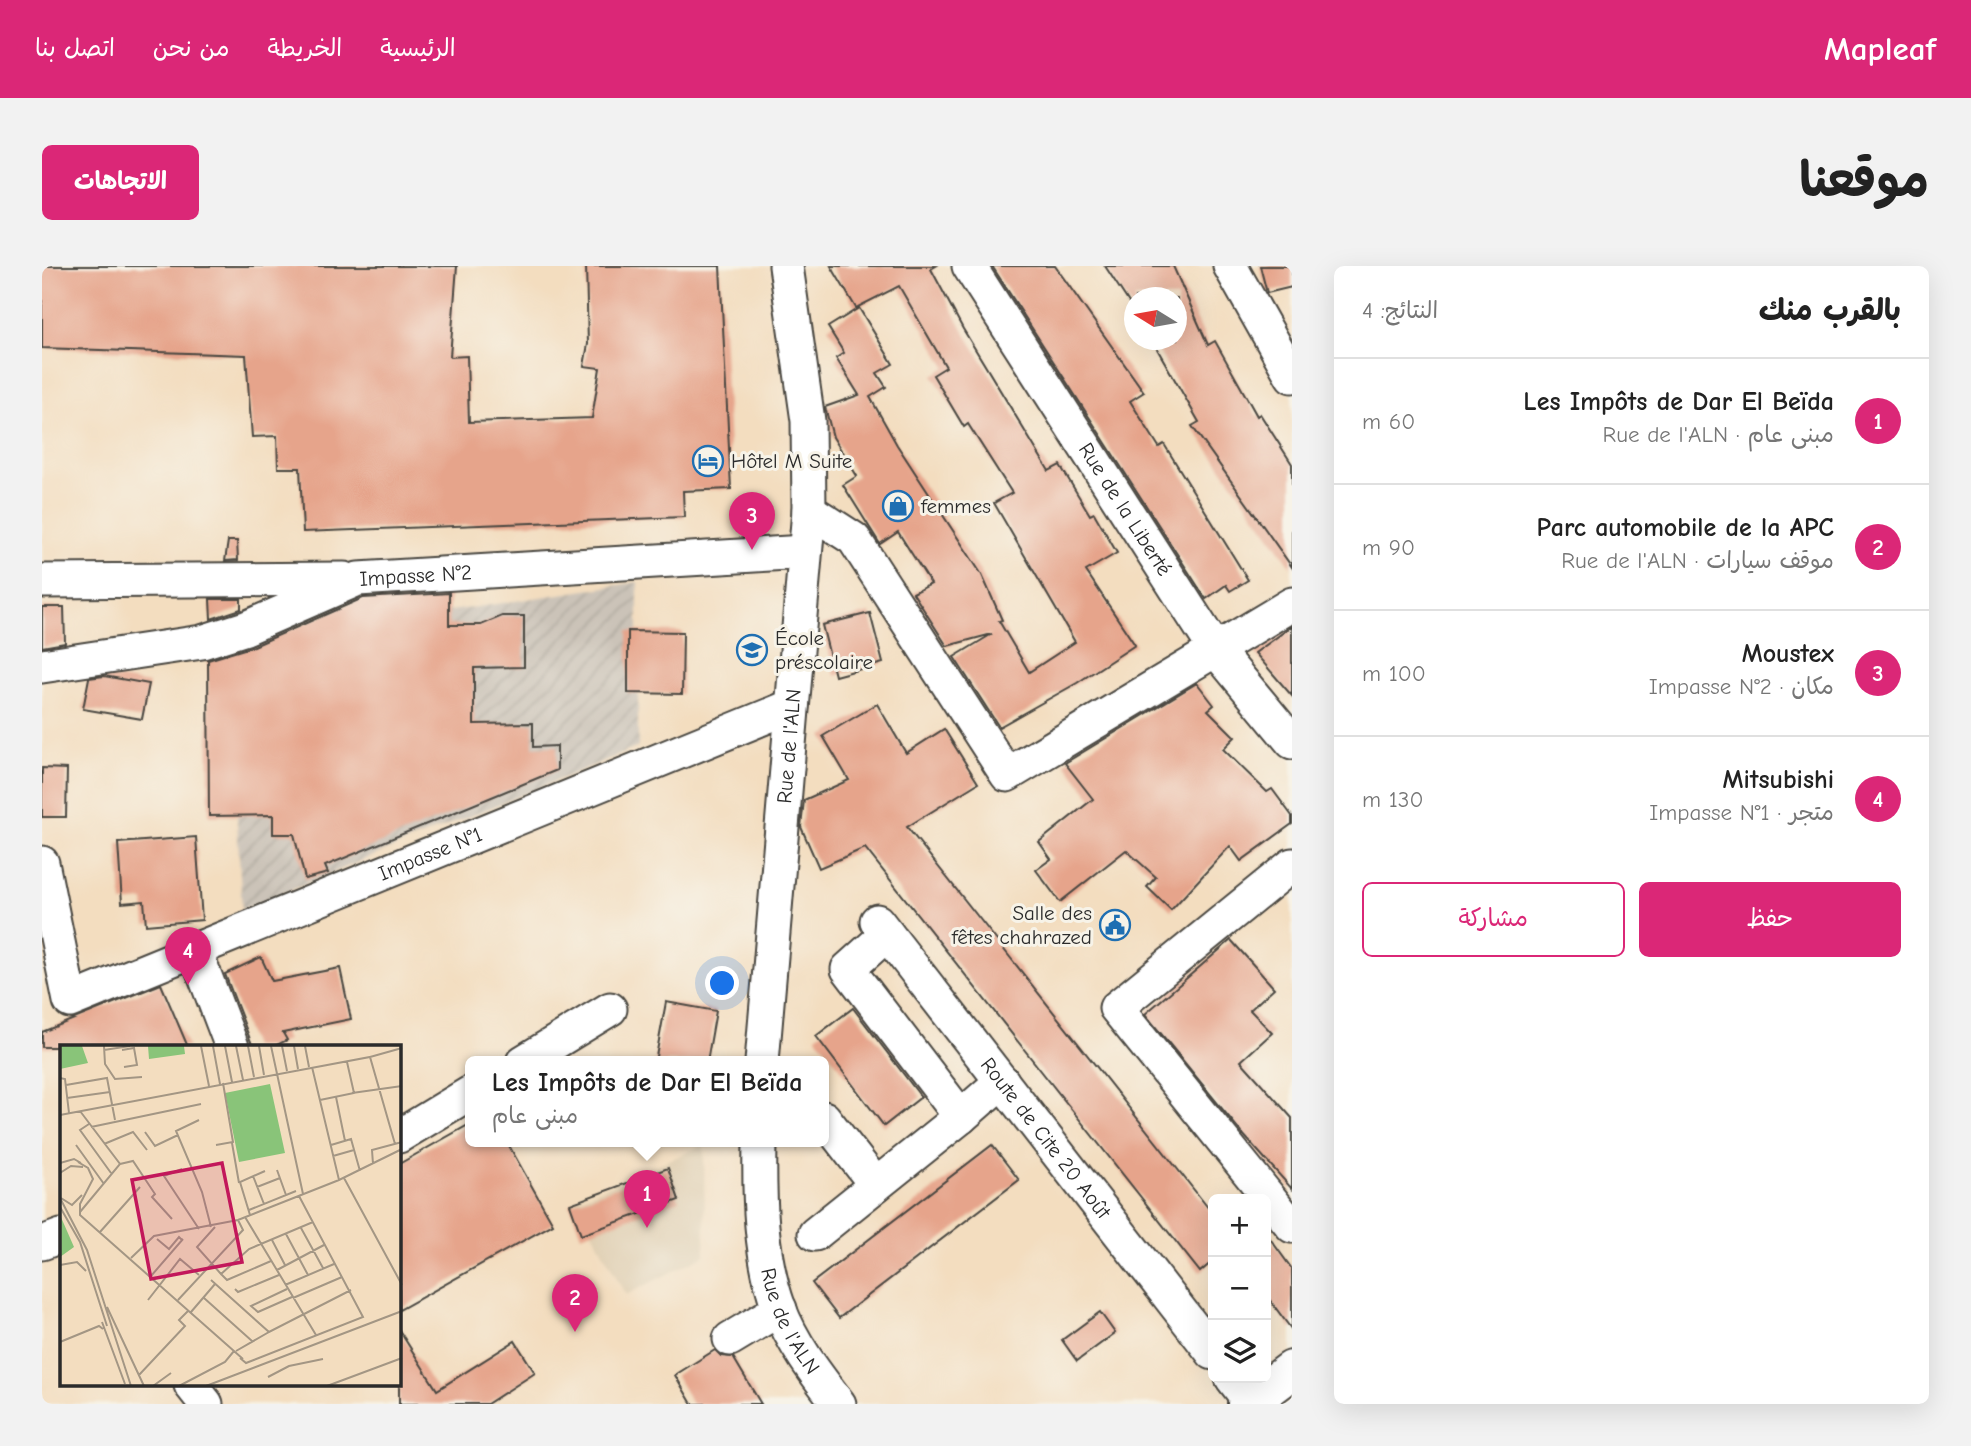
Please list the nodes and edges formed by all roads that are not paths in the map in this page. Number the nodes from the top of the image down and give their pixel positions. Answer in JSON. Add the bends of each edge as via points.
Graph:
{"nodes":[{"id":1,"x":786,"y":266,"type":"edge"},
{"id":2,"x":969,"y":266,"type":"edge"},
{"id":3,"x":1230,"y":266,"type":"edge"},
{"id":4,"x":1292,"y":376,"type":"edge"},
{"id":5,"x":809,"y":510,"type":"junction"},
{"id":6,"x":805,"y":552,"type":"junction"},
{"id":7,"x":358,"y":579,"type":"junction"},
{"id":8,"x":42,"y":581,"type":"edge"},
{"id":9,"x":1292,"y":604,"type":"edge"},
{"id":10,"x":1214,"y":649,"type":"junction"},
{"id":11,"x":42,"y":666,"type":"edge"},
{"id":12,"x":792,"y":706,"type":"junction"},
{"id":13,"x":1292,"y":742,"type":"edge"},
{"id":14,"x":42,"y":863,"type":"edge"},
{"id":15,"x":1292,"y":865,"type":"edge"},
{"id":16,"x":195,"y":950,"type":"junction"},
{"id":17,"x":610,"y":1009,"type":"dead end"},
{"id":18,"x":231,"y":1045,"type":"edge"},
{"id":19,"x":533,"y":1056,"type":"edge"},
{"id":20,"x":763,"y":1056,"type":"edge"},
{"id":21,"x":1002,"y":1081,"type":"junction"},
{"id":22,"x":465,"y":1096,"type":"edge"},
{"id":23,"x":961,"y":1117,"type":"junction"},
{"id":24,"x":829,"y":1124,"type":"edge"},
{"id":25,"x":401,"y":1135,"type":"edge"},
{"id":26,"x":760,"y":1147,"type":"edge"},
{"id":27,"x":876,"y":1185,"type":"junction"},
{"id":28,"x":1292,"y":1226,"type":"edge"},
{"id":29,"x":815,"y":1234,"type":"dead end"},
{"id":30,"x":60,"y":1236,"type":"edge"},
{"id":31,"x":42,"y":1243,"type":"edge"},
{"id":32,"x":780,"y":1308,"type":"junction"},
{"id":33,"x":730,"y":1339,"type":"dead end"},
{"id":34,"x":1208,"y":1347,"type":"edge"},
{"id":35,"x":1292,"y":1370,"type":"edge"},
{"id":36,"x":192,"y":1386,"type":"edge"},
{"id":37,"x":1245,"y":1397,"type":"edge"},
{"id":38,"x":206,"y":1404,"type":"edge"},
{"id":39,"x":839,"y":1404,"type":"edge"}],
"edges":[{"from":1,"to":5,"type":"street","name":"Rue de l'ALN","via":[[808,421]]},
{"from":2,"to":10,"type":"street","name":"Rue de la Liberté"},
{"from":3,"to":4,"type":"street"},
{"from":5,"to":6,"type":"street","name":"Rue de l'ALN"},
{"from":5,"to":10,"type":"street","via":[[854,539],[1007,775]]},
{"from":6,"to":7,"type":"street","name":"Impasse N°2"},
{"from":6,"to":12,"type":"street","name":"Rue de l'ALN"},
{"from":7,"to":8,"type":"street"},
{"from":7,"to":11,"type":"street","name":"Impasse N°2","via":[[202,642]]},
{"from":9,"to":10,"type":"street"},
{"from":10,"to":13,"type":"street","name":"Rue de la Liberté"},
{"from":12,"to":16,"type":"street","name":"Impasse N°1"},
{"from":12,"to":20,"type":"street","name":"Rue de l'ALN"},
{"from":14,"to":16,"type":"street","name":"Impasse N°1","via":[[70,1001]]},
{"from":15,"to":28,"type":"street","via":[[1116,1008]]},
{"from":16,"to":18,"type":"street"},
{"from":17,"to":19,"type":"street"},
{"from":21,"to":23,"type":"street"},
{"from":21,"to":23,"type":"street","name":"Route de Cite 20 Août","via":[[882,928],[848,969]]},
{"from":21,"to":34,"type":"street","name":"Route de Cite 20 Août"},
{"from":22,"to":25,"type":"street"},
{"from":23,"to":27,"type":"street"},
{"from":24,"to":27,"type":"street"},
{"from":26,"to":32,"type":"street","name":"Rue de l'ALN","via":[[759,1192],[768,1264]]},
{"from":27,"to":29,"type":"street"},
{"from":30,"to":31,"type":"street"},
{"from":32,"to":33,"type":"street"},
{"from":32,"to":39,"type":"street","name":"Rue de l'ALN","via":[[806,1360]]},
{"from":35,"to":37,"type":"main road"},
{"from":36,"to":38,"type":"street"}]}
